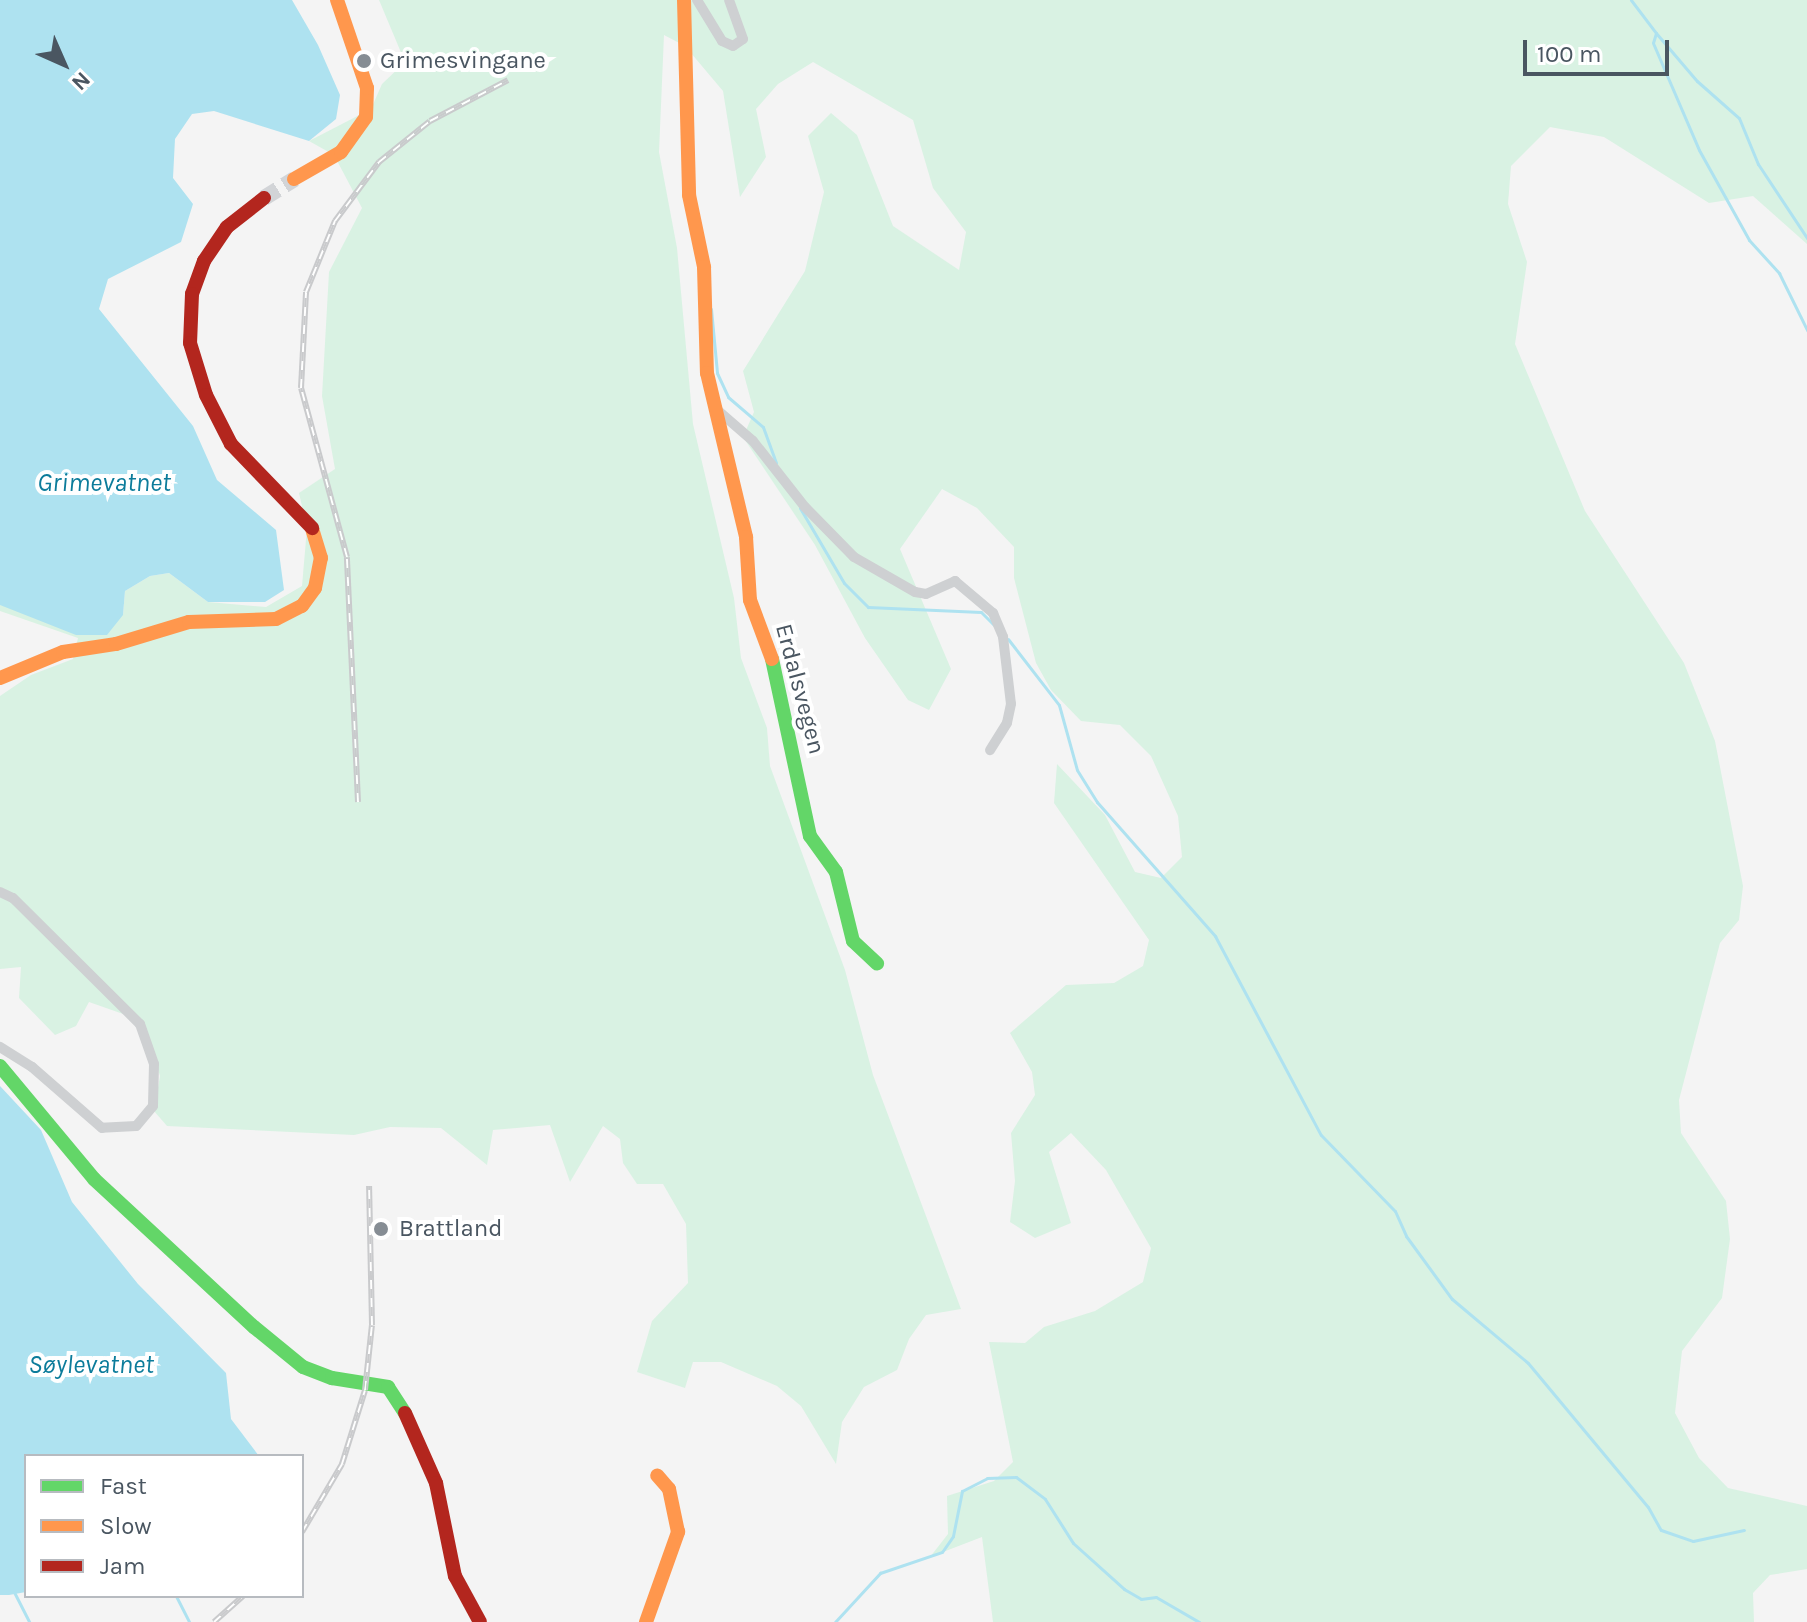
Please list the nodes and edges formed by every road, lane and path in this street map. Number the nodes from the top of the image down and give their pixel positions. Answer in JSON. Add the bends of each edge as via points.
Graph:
{"nodes":[{"id":1,"x":337,"y":0,"type":"edge"},
{"id":2,"x":684,"y":0,"type":"edge"},
{"id":3,"x":697,"y":0,"type":"edge"},
{"id":4,"x":729,"y":0,"type":"edge"},
{"id":5,"x":294,"y":179,"type":"tunnel mouth"},
{"id":6,"x":264,"y":198,"type":"tunnel mouth"},
{"id":7,"x":713,"y":408,"type":"junction"},
{"id":8,"x":0,"y":678,"type":"edge"},
{"id":9,"x":990,"y":750,"type":"dead end"},
{"id":10,"x":0,"y":892,"type":"edge"},
{"id":11,"x":877,"y":963,"type":"dead end"},
{"id":12,"x":0,"y":1047,"type":"edge"},
{"id":13,"x":0,"y":1066,"type":"edge"},
{"id":14,"x":657,"y":1475,"type":"dead end"},
{"id":15,"x":480,"y":1622,"type":"edge"},
{"id":16,"x":646,"y":1622,"type":"edge"}],
"edges":[{"from":1,"to":5,"type":"street","via":[[365,79],[368,108],[350,143]]},
{"from":2,"to":7,"type":"street","name":"Erdalsvegen","via":[[692,135],[689,195],[704,267]]},
{"from":3,"to":4,"type":"street","via":[[722,41],[733,46],[743,39]]},
{"from":6,"to":8,"type":"street","via":[[235,219],[204,261],[192,294],[190,343],[206,395],[231,444],[315,533],[321,558],[315,588],[302,606],[276,619],[189,622],[116,644],[50,656]]},
{"from":7,"to":9,"type":"street","via":[[753,441],[805,507],[854,557],[915,592],[926,594],[955,581],[993,613],[1003,637],[1011,704],[1007,723]]},
{"from":7,"to":11,"type":"street","name":"Erdalsvegen","via":[[746,537],[750,600],[777,674],[810,836],[836,872],[853,941]]},
{"from":10,"to":12,"type":"street","via":[[13,898],[140,1024],[154,1064],[148,1116],[136,1126],[102,1128],[32,1067]]},
{"from":13,"to":15,"type":"street","via":[[94,1179],[254,1327],[303,1367],[332,1378],[388,1387],[399,1399],[436,1483],[455,1576]]},
{"from":14,"to":16,"type":"street","via":[[669,1489],[678,1532]]}]}
